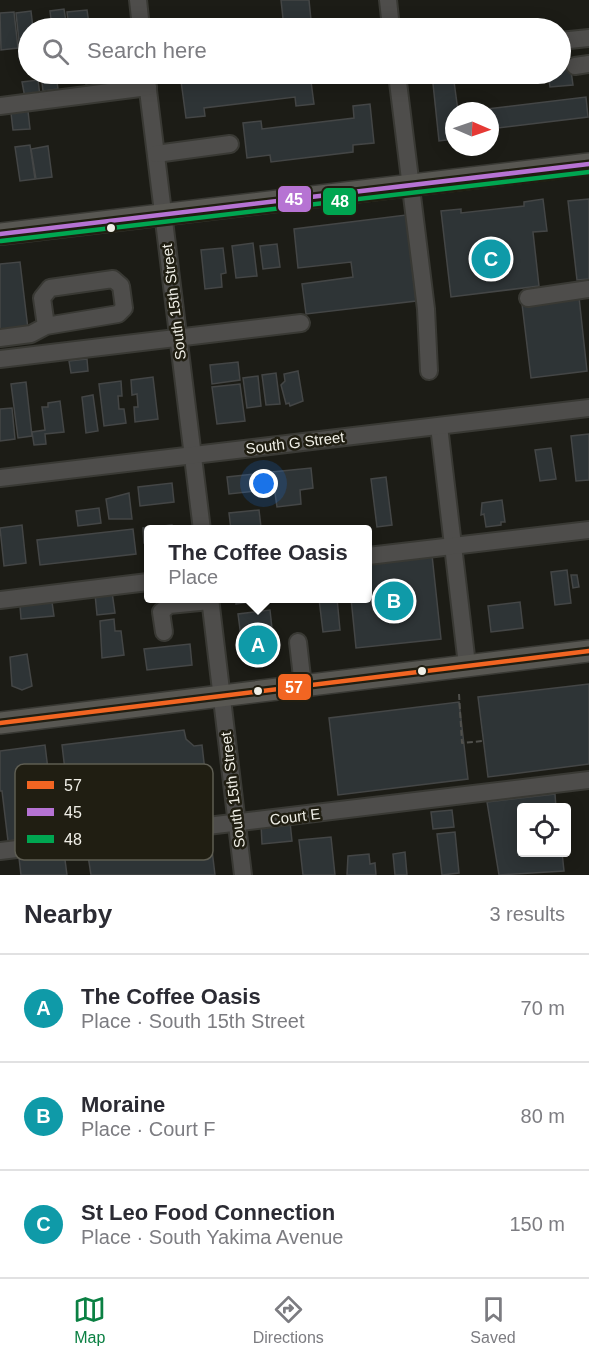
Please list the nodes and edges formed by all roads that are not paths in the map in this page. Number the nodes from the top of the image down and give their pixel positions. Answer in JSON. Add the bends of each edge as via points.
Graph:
{"nodes":[{"id":1,"x":138,"y":0,"type":"edge"},
{"id":2,"x":388,"y":0,"type":"edge"},
{"id":3,"x":140,"y":18,"type":"edge"},
{"id":4,"x":390,"y":18,"type":"edge"},
{"id":5,"x":589,"y":38,"type":"edge"},
{"id":6,"x":571,"y":41,"type":"edge"},
{"id":7,"x":124,"y":84,"type":"edge"},
{"id":8,"x":147,"y":84,"type":"edge"},
{"id":9,"x":398,"y":84,"type":"edge"},
{"id":10,"x":0,"y":106,"type":"edge"},
{"id":11,"x":230,"y":144,"type":"dead end"},
{"id":12,"x":156,"y":154,"type":"junction"},
{"id":13,"x":589,"y":164,"type":"edge"},
{"id":14,"x":410,"y":185,"type":"junction"},
{"id":15,"x":163,"y":213,"type":"junction"},
{"id":16,"x":0,"y":234,"type":"edge"},
{"id":17,"x":589,"y":289,"type":"edge"},
{"id":18,"x":528,"y":298,"type":"dead end"},
{"id":19,"x":301,"y":323,"type":"dead end"},
{"id":20,"x":45,"y":326,"type":"junction"},
{"id":21,"x":0,"y":338,"type":"edge"},
{"id":22,"x":178,"y":338,"type":"junction"},
{"id":23,"x":0,"y":359,"type":"edge"},
{"id":24,"x":429,"y":371,"type":"dead end"},
{"id":25,"x":589,"y":408,"type":"edge"},
{"id":26,"x":439,"y":426,"type":"junction"},
{"id":27,"x":192,"y":455,"type":"junction"},
{"id":28,"x":0,"y":478,"type":"edge"},
{"id":29,"x":200,"y":525,"type":"edge"},
{"id":30,"x":589,"y":530,"type":"edge"},
{"id":31,"x":453,"y":546,"type":"junction"},
{"id":32,"x":372,"y":556,"type":"edge"},
{"id":33,"x":144,"y":582,"type":"edge"},
{"id":34,"x":0,"y":600,"type":"edge"},
{"id":35,"x":185,"y":603,"type":"edge"},
{"id":36,"x":210,"y":603,"type":"edge"},
{"id":37,"x":164,"y":632,"type":"dead end"},
{"id":38,"x":298,"y":642,"type":"dead end"},
{"id":39,"x":589,"y":651,"type":"edge"},
{"id":40,"x":467,"y":665,"type":"junction"},
{"id":41,"x":303,"y":686,"type":"junction"},
{"id":42,"x":222,"y":696,"type":"junction"},
{"id":43,"x":0,"y":723,"type":"edge"},
{"id":44,"x":589,"y":780,"type":"edge"},
{"id":45,"x":237,"y":824,"type":"junction"},
{"id":46,"x":213,"y":827,"type":"edge"},
{"id":47,"x":15,"y":849,"type":"edge"},
{"id":48,"x":0,"y":851,"type":"edge"},
{"id":49,"x":243,"y":875,"type":"edge"}],
"edges":[{"from":1,"to":3,"type":"street"},
{"from":2,"to":4,"type":"street"},
{"from":5,"to":6,"type":"street"},
{"from":7,"to":10,"type":"street"},
{"from":8,"to":12,"type":"street","name":"South 15th Street"},
{"from":9,"to":14,"type":"street"},
{"from":11,"to":12,"type":"street"},
{"from":12,"to":15,"type":"street","name":"South 15th Street"},
{"from":13,"to":14,"type":"main road"},
{"from":14,"to":15,"type":"main road"},
{"from":14,"to":24,"type":"street","via":[[426,309]]},
{"from":15,"to":16,"type":"main road"},
{"from":15,"to":22,"type":"street","name":"South 15th Street"},
{"from":17,"to":18,"type":"street"},
{"from":19,"to":22,"type":"street"},
{"from":20,"to":20,"type":"street","via":[[118,314],[124,308],[121,286],[114,279],[50,288],[42,298]]},
{"from":20,"to":21,"type":"street","via":[[31,334]]},
{"from":22,"to":23,"type":"street"},
{"from":22,"to":27,"type":"street","name":"South 15th Street"},
{"from":25,"to":26,"type":"street","name":"South G Street"},
{"from":26,"to":27,"type":"street","name":"South G Street"},
{"from":26,"to":31,"type":"street"},
{"from":27,"to":28,"type":"street","name":"South G Street"},
{"from":27,"to":29,"type":"street","name":"South 15th Street"},
{"from":30,"to":31,"type":"street"},
{"from":31,"to":32,"type":"street"},
{"from":31,"to":40,"type":"street"},
{"from":33,"to":34,"type":"street"},
{"from":35,"to":37,"type":"street","via":[[169,605],[160,612]]},
{"from":36,"to":42,"type":"street","name":"South 15th Street"},
{"from":38,"to":41,"type":"street"},
{"from":39,"to":40,"type":"main road"},
{"from":40,"to":41,"type":"main road"},
{"from":41,"to":42,"type":"main road"},
{"from":42,"to":43,"type":"main road"},
{"from":42,"to":45,"type":"street","name":"South 15th Street"},
{"from":44,"to":45,"type":"street","name":"Court E"},
{"from":45,"to":46,"type":"street","name":"Court E"},
{"from":45,"to":49,"type":"street","name":"South 15th Street"},
{"from":47,"to":48,"type":"street","name":"Court E"}]}
